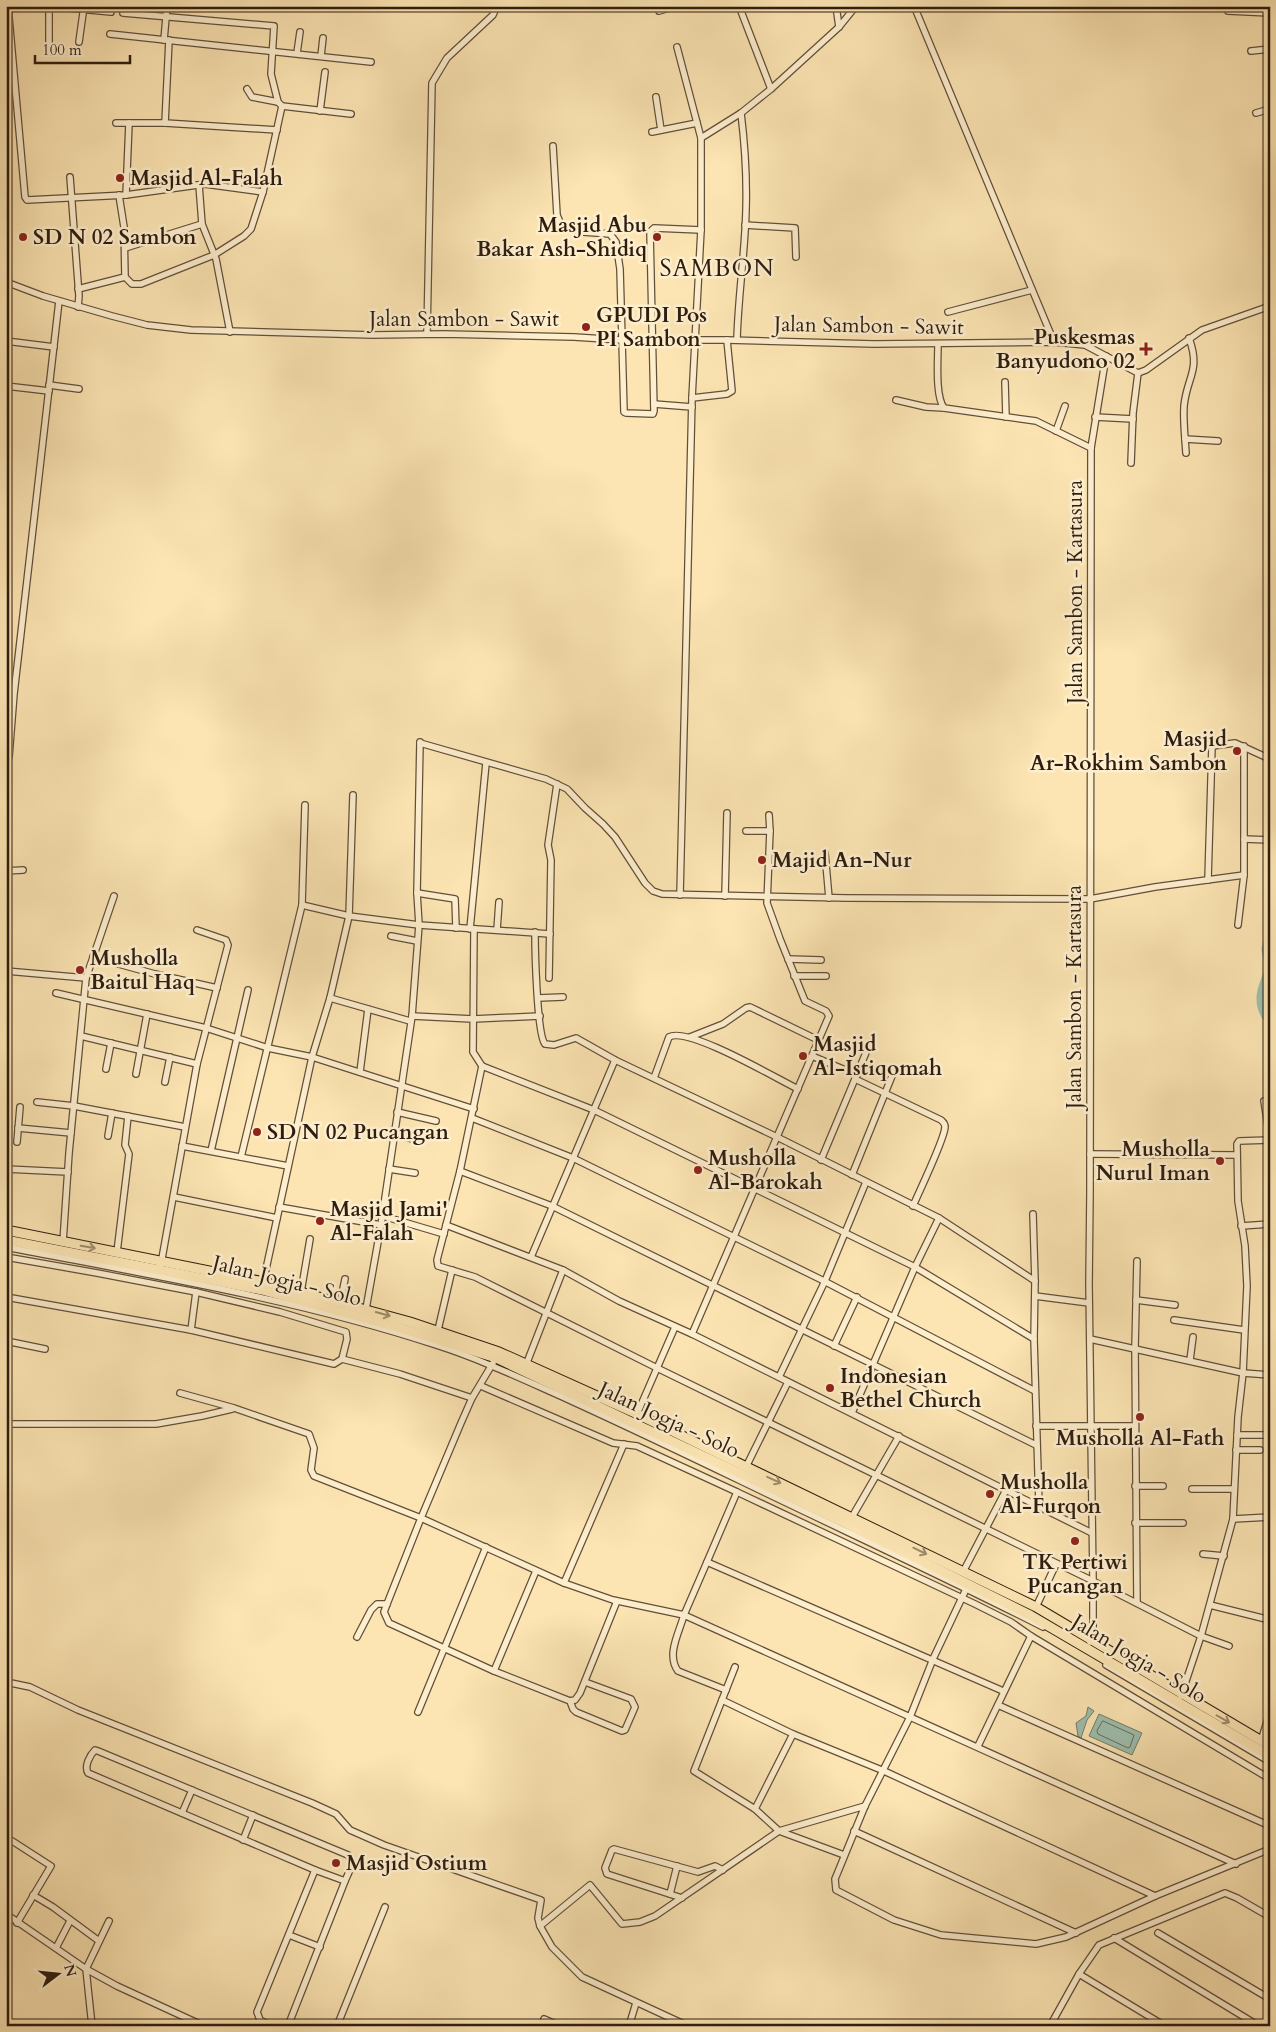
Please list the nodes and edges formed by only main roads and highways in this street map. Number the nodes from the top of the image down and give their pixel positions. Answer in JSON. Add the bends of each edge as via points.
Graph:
{"nodes":[{"id":1,"x":6,"y":1230,"type":"edge"},
{"id":2,"x":6,"y":1240,"type":"edge"},
{"id":3,"x":161,"y":1265,"type":"junction"},
{"id":4,"x":262,"y":1286,"type":"junction"},
{"id":5,"x":496,"y":1358,"type":"junction"},
{"id":6,"x":635,"y":1422,"type":"junction"},
{"id":7,"x":970,"y":1583,"type":"junction"},
{"id":8,"x":1090,"y":1644,"type":"junction"},
{"id":9,"x":1270,"y":1746,"type":"edge"},
{"id":10,"x":1270,"y":1756,"type":"edge"}],
"edges":[{"from":1,"to":3,"type":"highway","name":"Jalan Jogja - Solo","one_way":true,"via":[[117,1252]]},
{"from":2,"to":3,"type":"highway","name":"Jalan Jogja - Solo"},
{"from":3,"to":4,"type":"highway","name":"Jalan Jogja - Solo"},
{"from":4,"to":5,"type":"highway","name":"Jalan Jogja - Solo","via":[[349,1317],[406,1330]]},
{"from":4,"to":5,"type":"highway","name":"Jalan Jogja - Solo","one_way":true,"via":[[301,1292],[438,1330]]},
{"from":5,"to":6,"type":"highway","name":"Jalan Jogja - Solo"},
{"from":5,"to":6,"type":"highway","name":"Jalan Jogja - Solo","via":[[526,1364]]},
{"from":6,"to":7,"type":"highway","name":"Jalan Jogja - Solo","via":[[946,1576]]},
{"from":6,"to":7,"type":"highway","name":"Jalan Jogja - Solo","one_way":true,"via":[[746,1467],[852,1517],[963,1572]]},
{"from":7,"to":8,"type":"highway","name":"Jalan Jogja - Solo"},
{"from":7,"to":8,"type":"highway","name":"Jalan Jogja - Solo","via":[[1036,1607]]},
{"from":8,"to":9,"type":"highway","name":"Jalan Jogja - Solo","one_way":true,"via":[[1182,1693]]},
{"from":8,"to":10,"type":"highway","name":"Jalan Jogja - Solo","via":[[1178,1703]]}]}
